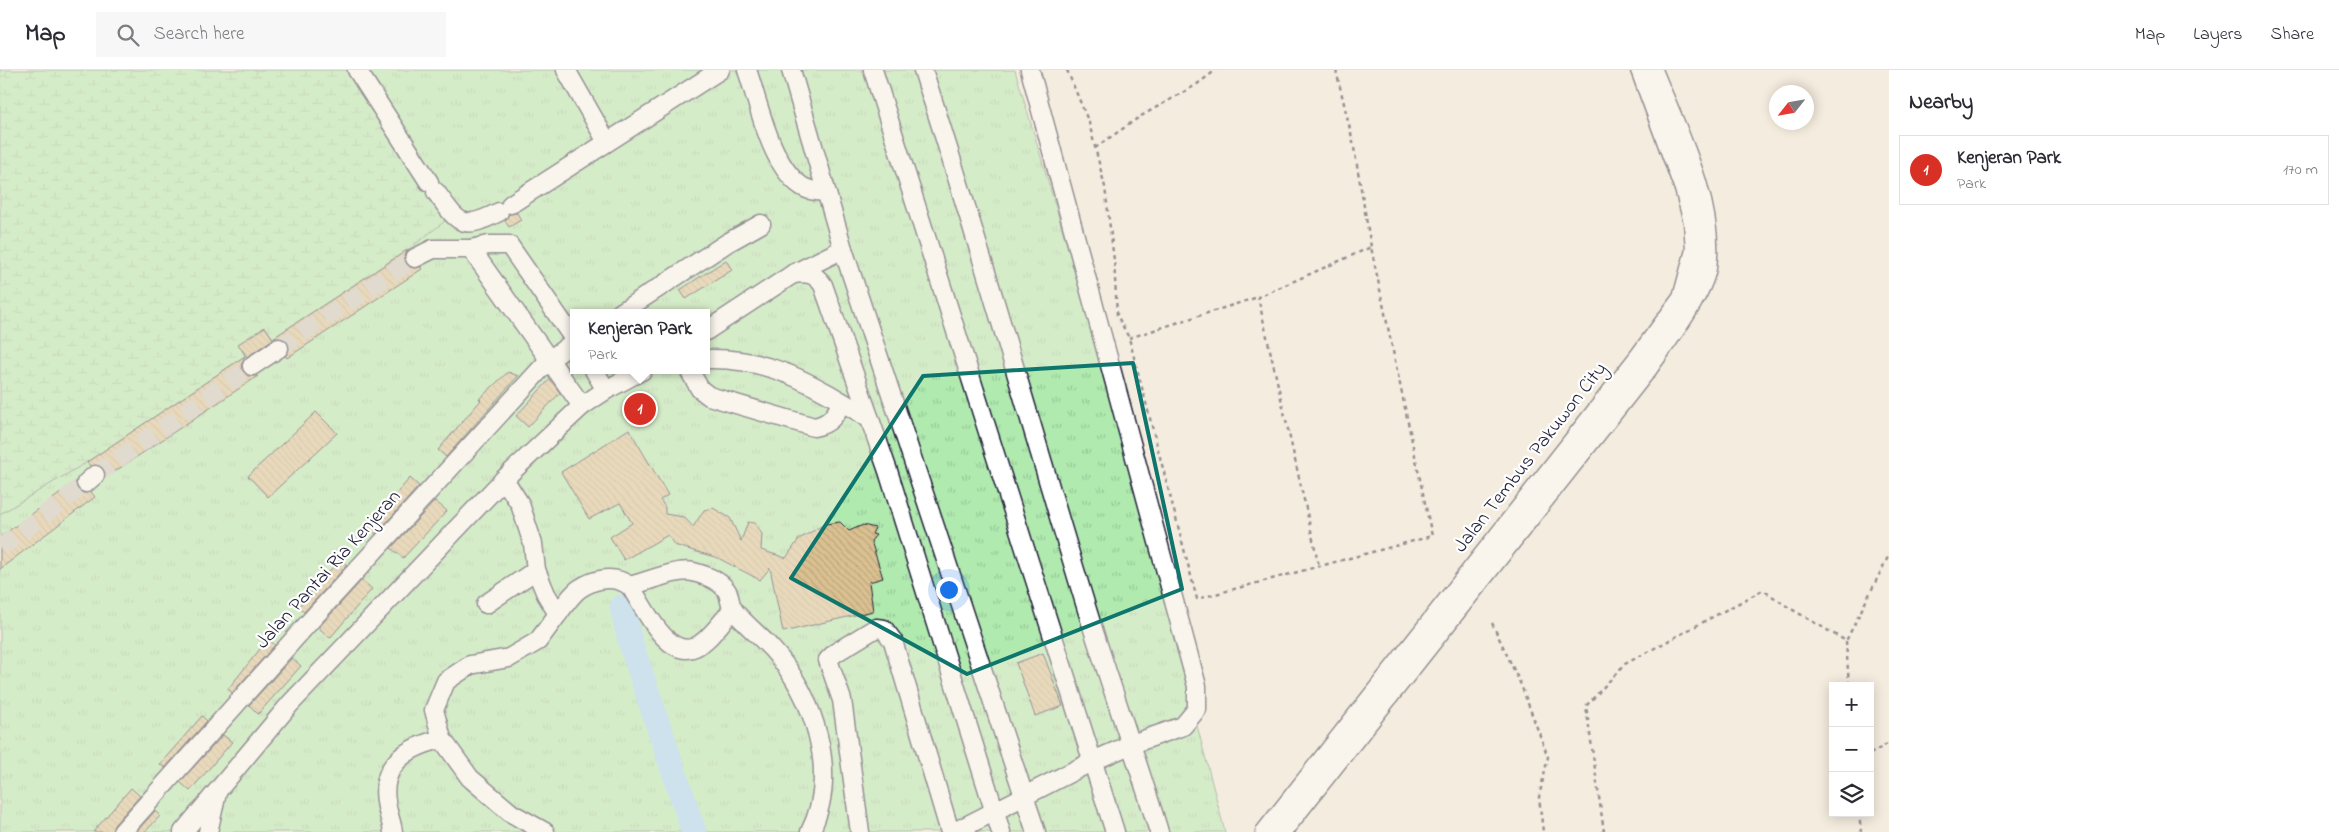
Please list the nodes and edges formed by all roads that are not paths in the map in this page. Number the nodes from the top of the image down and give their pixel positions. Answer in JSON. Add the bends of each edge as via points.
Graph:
{"nodes":[{"id":1,"x":357,"y":70,"type":"edge"},
{"id":2,"x":566,"y":70,"type":"edge"},
{"id":3,"x":720,"y":70,"type":"edge"},
{"id":4,"x":747,"y":70,"type":"edge"},
{"id":5,"x":791,"y":70,"type":"edge"},
{"id":6,"x":873,"y":70,"type":"edge"},
{"id":7,"x":923,"y":70,"type":"edge"},
{"id":8,"x":1030,"y":70,"type":"edge"},
{"id":9,"x":1640,"y":70,"type":"edge"},
{"id":10,"x":1653,"y":70,"type":"edge"},
{"id":11,"x":607,"y":142,"type":"junction"},
{"id":12,"x":826,"y":192,"type":"junction"},
{"id":13,"x":761,"y":224,"type":"dead end"},
{"id":14,"x":843,"y":248,"type":"junction"},
{"id":15,"x":471,"y":249,"type":"junction"},
{"id":16,"x":415,"y":258,"type":"tunnel mouth"},
{"id":17,"x":793,"y":274,"type":"junction"},
{"id":18,"x":626,"y":309,"type":"edge"},
{"id":19,"x":710,"y":328,"type":"edge"},
{"id":20,"x":570,"y":334,"type":"edge"},
{"id":21,"x":570,"y":343,"type":"edge"},
{"id":22,"x":280,"y":348,"type":"tunnel mouth"},
{"id":23,"x":710,"y":359,"type":"edge"},
{"id":24,"x":549,"y":360,"type":"junction"},
{"id":25,"x":252,"y":366,"type":"tunnel mouth"},
{"id":26,"x":596,"y":374,"type":"edge"},
{"id":27,"x":636,"y":374,"type":"edge"},
{"id":28,"x":691,"y":374,"type":"edge"},
{"id":29,"x":606,"y":390,"type":"junction"},
{"id":30,"x":842,"y":402,"type":"junction"},
{"id":31,"x":582,"y":406,"type":"junction"},
{"id":32,"x":870,"y":419,"type":"junction"},
{"id":33,"x":504,"y":479,"type":"junction"},
{"id":34,"x":536,"y":570,"type":"junction"},
{"id":35,"x":630,"y":586,"type":"junction"},
{"id":36,"x":486,"y":604,"type":"dead end"},
{"id":37,"x":733,"y":609,"type":"junction"},
{"id":38,"x":558,"y":614,"type":"junction"},
{"id":39,"x":442,"y":739,"type":"junction"},
{"id":40,"x":1132,"y":744,"type":"junction"},
{"id":41,"x":1093,"y":762,"type":"junction"},
{"id":42,"x":217,"y":790,"type":"junction"},
{"id":43,"x":1025,"y":796,"type":"junction"},
{"id":44,"x":994,"y":812,"type":"junction"},
{"id":45,"x":122,"y":832,"type":"edge"},
{"id":46,"x":182,"y":832,"type":"edge"},
{"id":47,"x":208,"y":832,"type":"edge"},
{"id":48,"x":393,"y":832,"type":"edge"},
{"id":49,"x":545,"y":832,"type":"edge"},
{"id":50,"x":810,"y":832,"type":"edge"},
{"id":51,"x":860,"y":832,"type":"edge"},
{"id":52,"x":952,"y":832,"type":"edge"},
{"id":53,"x":1001,"y":832,"type":"edge"},
{"id":54,"x":1036,"y":832,"type":"edge"},
{"id":55,"x":1115,"y":832,"type":"edge"},
{"id":56,"x":1159,"y":832,"type":"edge"},
{"id":57,"x":1265,"y":832,"type":"edge"},
{"id":58,"x":1282,"y":832,"type":"edge"}],
"edges":[{"from":1,"to":11,"type":"street","via":[[432,187],[453,215],[466,223],[478,223],[505,208]]},
{"from":2,"to":11,"type":"street"},
{"from":3,"to":11,"type":"street"},
{"from":4,"to":12,"type":"street","via":[[776,153],[788,174],[801,186]]},
{"from":5,"to":12,"type":"street"},
{"from":6,"to":41,"type":"street"},
{"from":7,"to":40,"type":"street","via":[[961,185],[1093,628]]},
{"from":8,"to":40,"type":"street","via":[[1197,686],[1197,709],[1183,726]]},
{"from":9,"to":57,"type":"street","name":"Jalan Tembus Pakuwon City","via":[[1693,222],[1695,250],[1682,298]]},
{"from":10,"to":58,"type":"street","name":"Jalan Tembus Pakuwon City","via":[[1697,183],[1707,232],[1706,269],[1691,306],[1647,370]]},
{"from":12,"to":14,"type":"street"},
{"from":13,"to":18,"type":"street"},
{"from":14,"to":17,"type":"street"},
{"from":14,"to":43,"type":"street"},
{"from":15,"to":16,"type":"street","via":[[432,249]]},
{"from":15,"to":20,"type":"street","via":[[509,245]]},
{"from":15,"to":24,"type":"street"},
{"from":17,"to":19,"type":"street"},
{"from":17,"to":32,"type":"street","via":[[806,272],[823,284]]},
{"from":21,"to":24,"type":"street","name":"Jalan Pantai Ria Kenjeran"},
{"from":22,"to":25,"type":"street"},
{"from":23,"to":30,"type":"street","via":[[730,358],[770,366]]},
{"from":24,"to":31,"type":"street"},
{"from":24,"to":45,"type":"street","name":"Jalan Pantai Ria Kenjeran"},
{"from":26,"to":29,"type":"street"},
{"from":27,"to":29,"type":"street"},
{"from":28,"to":30,"type":"street","via":[[700,389],[709,396],[814,427],[833,420]]},
{"from":29,"to":31,"type":"street"},
{"from":30,"to":32,"type":"street"},
{"from":31,"to":33,"type":"street"},
{"from":32,"to":44,"type":"street"},
{"from":33,"to":34,"type":"street","via":[[520,504],[533,544]]},
{"from":33,"to":42,"type":"street","via":[[290,704]]},
{"from":34,"to":36,"type":"street"},
{"from":34,"to":38,"type":"street"},
{"from":35,"to":37,"type":"street","via":[[691,571],[720,584],[727,592]]},
{"from":35,"to":37,"type":"street","via":[[662,634],[681,650],[694,648],[703,641]]},
{"from":35,"to":38,"type":"street","via":[[619,579],[606,578],[578,590]]},
{"from":37,"to":50,"type":"street","via":[[773,650],[797,681],[814,721],[824,773],[819,814]]},
{"from":38,"to":39,"type":"street","via":[[538,641],[509,658],[470,665],[446,681],[434,710]]},
{"from":39,"to":48,"type":"street","via":[[420,743],[400,756],[385,782]]},
{"from":39,"to":49,"type":"street","via":[[470,778],[511,814]]},
{"from":40,"to":41,"type":"street"},
{"from":40,"to":56,"type":"street"},
{"from":41,"to":43,"type":"street"},
{"from":41,"to":55,"type":"street"},
{"from":42,"to":46,"type":"street"},
{"from":42,"to":47,"type":"street"},
{"from":43,"to":44,"type":"street"},
{"from":43,"to":54,"type":"street"},
{"from":44,"to":52,"type":"street"},
{"from":44,"to":53,"type":"street"},
{"from":51,"to":52,"type":"street","via":[[842,700],[828,660],[835,652],[876,628],[884,629],[893,641]]}]}
